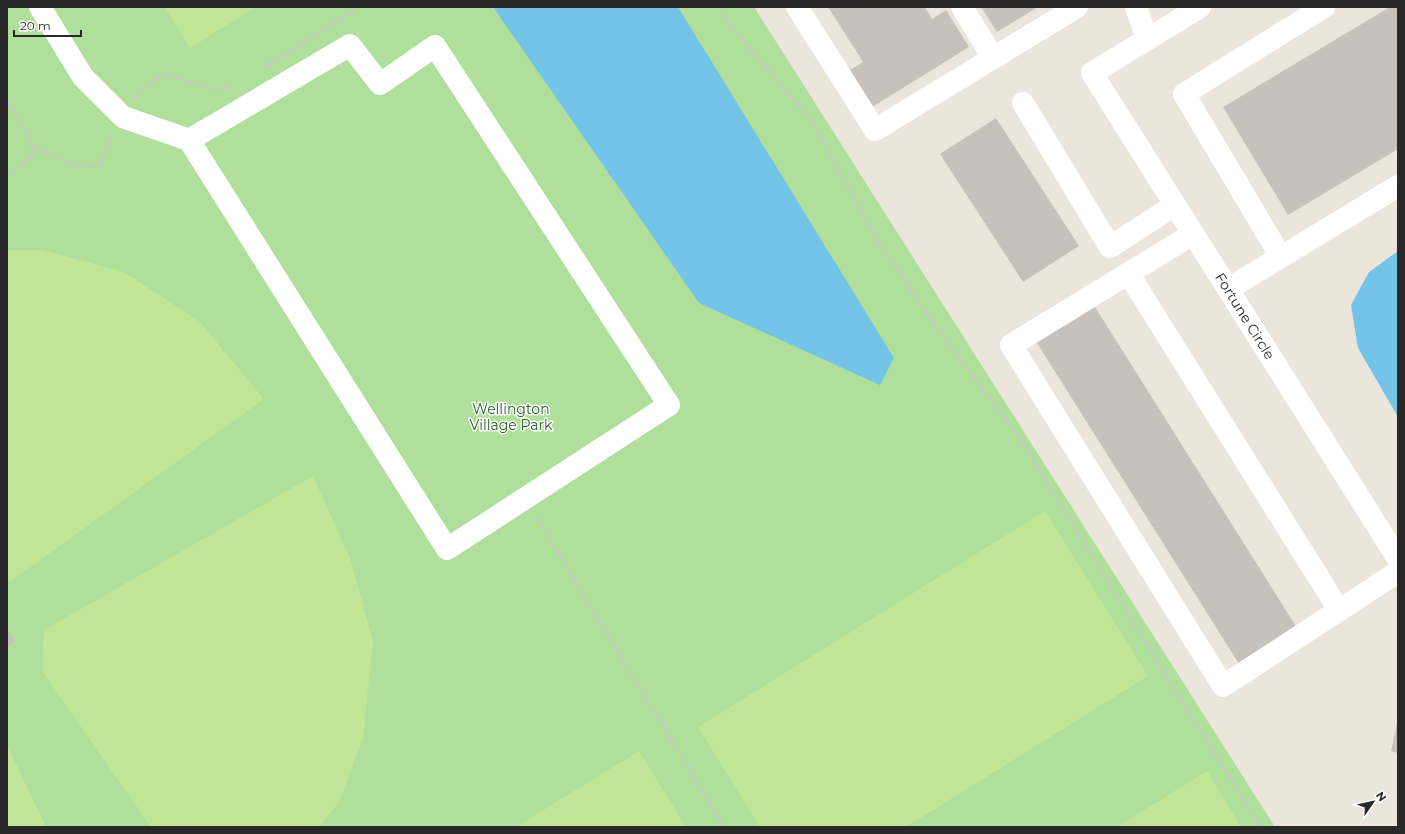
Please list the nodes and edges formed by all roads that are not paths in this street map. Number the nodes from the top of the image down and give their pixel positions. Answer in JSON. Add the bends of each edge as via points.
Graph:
{"nodes":[{"id":1,"x":40,"y":7,"type":"edge"},
{"id":2,"x":797,"y":7,"type":"edge"},
{"id":3,"x":962,"y":7,"type":"edge"},
{"id":4,"x":1077,"y":7,"type":"edge"},
{"id":5,"x":1136,"y":7,"type":"edge"},
{"id":6,"x":1200,"y":7,"type":"edge"},
{"id":7,"x":1324,"y":7,"type":"edge"},
{"id":8,"x":1148,"y":39,"type":"junction"},
{"id":9,"x":993,"y":58,"type":"junction"},
{"id":10,"x":1022,"y":103,"type":"dead end"},
{"id":11,"x":189,"y":140,"type":"junction"},
{"id":12,"x":1398,"y":186,"type":"edge"},
{"id":13,"x":1175,"y":205,"type":"junction"},
{"id":14,"x":1193,"y":234,"type":"junction"},
{"id":15,"x":1281,"y":257,"type":"junction"},
{"id":16,"x":1128,"y":273,"type":"junction"},
{"id":17,"x":1228,"y":289,"type":"junction"},
{"id":18,"x":1398,"y":559,"type":"edge"},
{"id":19,"x":1398,"y":572,"type":"edge"},
{"id":20,"x":1339,"y":610,"type":"junction"}],
"edges":[{"from":1,"to":11,"type":"street","via":[[82,77],[123,117]]},
{"from":2,"to":9,"type":"street","via":[[875,130]]},
{"from":3,"to":9,"type":"street"},
{"from":4,"to":9,"type":"street"},
{"from":5,"to":8,"type":"street"},
{"from":6,"to":8,"type":"street"},
{"from":7,"to":15,"type":"street","via":[[1184,94]]},
{"from":8,"to":13,"type":"street","name":"Fortune Circle","via":[[1092,73]]},
{"from":10,"to":13,"type":"street","via":[[1110,247]]},
{"from":11,"to":11,"type":"street","via":[[447,549],[669,406],[435,46],[380,84],[350,45]]},
{"from":12,"to":15,"type":"street"},
{"from":13,"to":14,"type":"street","name":"Fortune Circle"},
{"from":14,"to":16,"type":"street"},
{"from":14,"to":17,"type":"street","name":"Fortune Circle"},
{"from":15,"to":17,"type":"street"},
{"from":16,"to":20,"type":"street"},
{"from":16,"to":20,"type":"street","via":[[1011,345],[1223,686]]},
{"from":17,"to":18,"type":"street","name":"Fortune Circle"},
{"from":19,"to":20,"type":"street"}]}
